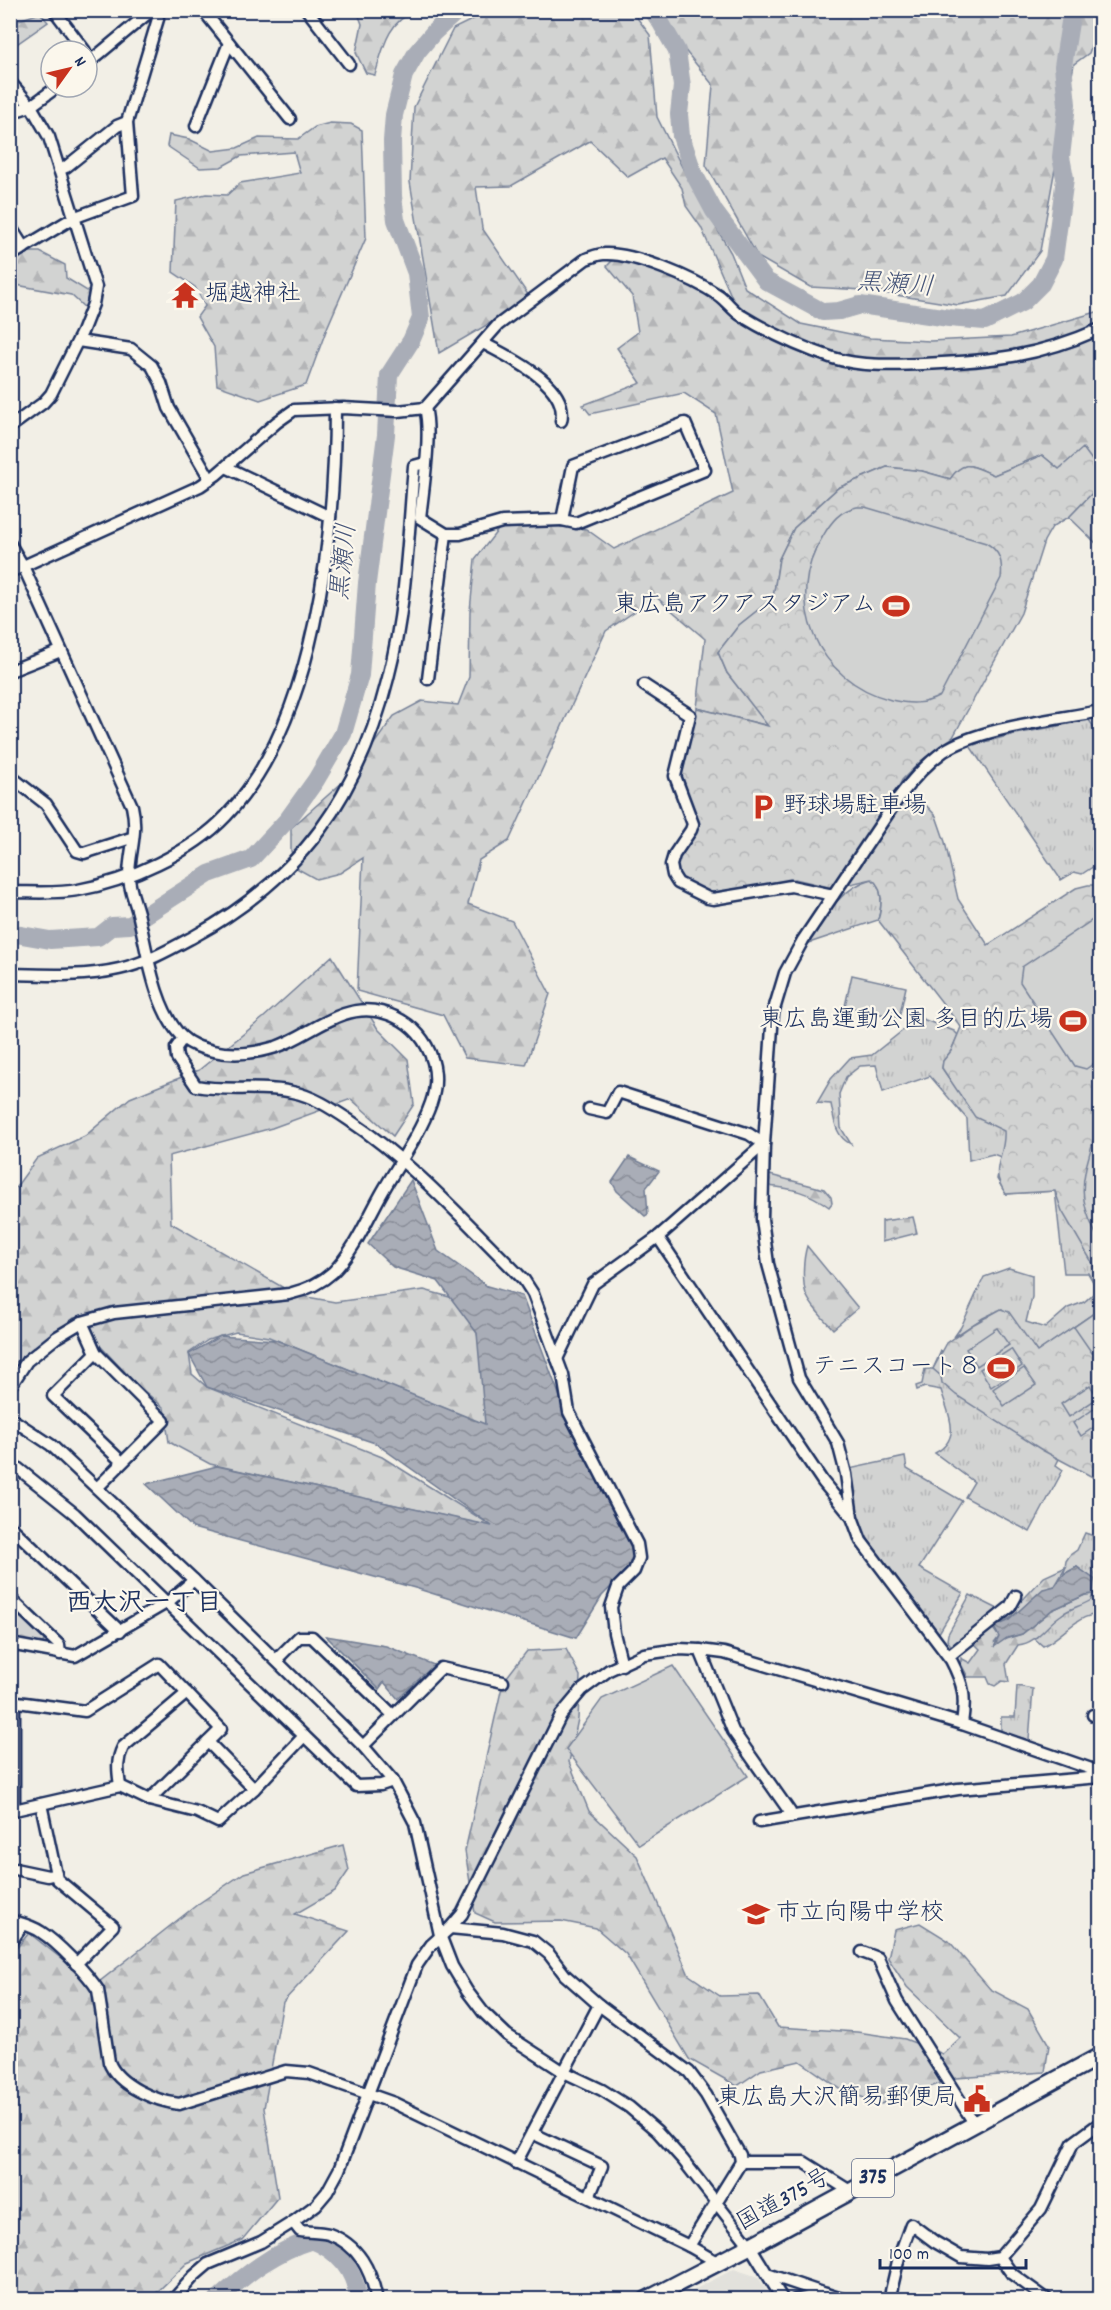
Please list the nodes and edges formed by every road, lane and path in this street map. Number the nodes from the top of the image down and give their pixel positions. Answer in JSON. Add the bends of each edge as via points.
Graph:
{"nodes":[{"id":1,"x":54,"y":10,"type":"edge"},
{"id":2,"x":154,"y":10,"type":"edge"},
{"id":3,"x":203,"y":10,"type":"edge"},
{"id":4,"x":307,"y":10,"type":"edge"},
{"id":5,"x":75,"y":39,"type":"edge"},
{"id":6,"x":229,"y":43,"type":"junction"},
{"id":7,"x":99,"y":49,"type":"edge"},
{"id":8,"x":350,"y":64,"type":"dead end"},
{"id":9,"x":10,"y":82,"type":"edge"},
{"id":10,"x":41,"y":99,"type":"edge"},
{"id":11,"x":31,"y":106,"type":"junction"},
{"id":12,"x":10,"y":113,"type":"edge"},
{"id":13,"x":290,"y":118,"type":"dead end"},
{"id":14,"x":127,"y":122,"type":"junction"},
{"id":15,"x":196,"y":126,"type":"dead end"},
{"id":16,"x":59,"y":170,"type":"junction"},
{"id":17,"x":73,"y":218,"type":"junction"},
{"id":18,"x":10,"y":226,"type":"edge"},
{"id":19,"x":24,"y":248,"type":"junction"},
{"id":20,"x":10,"y":256,"type":"edge"},
{"id":21,"x":1101,"y":329,"type":"edge"},
{"id":22,"x":78,"y":341,"type":"junction"},
{"id":23,"x":483,"y":343,"type":"junction"},
{"id":24,"x":339,"y":408,"type":"junction"},
{"id":25,"x":421,"y":408,"type":"junction"},
{"id":26,"x":561,"y":420,"type":"dead end"},
{"id":27,"x":10,"y":427,"type":"edge"},
{"id":28,"x":425,"y":463,"type":"junction"},
{"id":29,"x":226,"y":467,"type":"junction"},
{"id":30,"x":210,"y":479,"type":"junction"},
{"id":31,"x":330,"y":517,"type":"junction"},
{"id":32,"x":561,"y":520,"type":"junction"},
{"id":33,"x":446,"y":534,"type":"junction"},
{"id":34,"x":10,"y":544,"type":"edge"},
{"id":35,"x":23,"y":566,"type":"junction"},
{"id":36,"x":10,"y":572,"type":"edge"},
{"id":37,"x":58,"y":652,"type":"dead end"},
{"id":38,"x":10,"y":671,"type":"edge"},
{"id":39,"x":428,"y":679,"type":"dead end"},
{"id":40,"x":644,"y":685,"type":"dead end"},
{"id":41,"x":1101,"y":711,"type":"edge"},
{"id":42,"x":10,"y":776,"type":"edge"},
{"id":43,"x":131,"y":838,"type":"dead end"},
{"id":44,"x":129,"y":876,"type":"junction"},
{"id":45,"x":10,"y":892,"type":"edge"},
{"id":46,"x":833,"y":895,"type":"junction"},
{"id":47,"x":149,"y":958,"type":"junction"},
{"id":48,"x":10,"y":974,"type":"edge"},
{"id":49,"x":183,"y":1038,"type":"junction"},
{"id":50,"x":589,"y":1109,"type":"dead end"},
{"id":51,"x":764,"y":1144,"type":"junction"},
{"id":52,"x":401,"y":1160,"type":"junction"},
{"id":53,"x":658,"y":1237,"type":"junction"},
{"id":54,"x":82,"y":1322,"type":"junction"},
{"id":55,"x":96,"y":1353,"type":"junction"},
{"id":56,"x":557,"y":1359,"type":"junction"},
{"id":57,"x":10,"y":1388,"type":"edge"},
{"id":58,"x":10,"y":1418,"type":"edge"},
{"id":59,"x":122,"y":1461,"type":"junction"},
{"id":60,"x":12,"y":1466,"type":"edge"},
{"id":61,"x":97,"y":1488,"type":"junction"},
{"id":62,"x":852,"y":1516,"type":"junction"},
{"id":63,"x":10,"y":1526,"type":"edge"},
{"id":64,"x":194,"y":1580,"type":"junction"},
{"id":65,"x":1016,"y":1596,"type":"dead end"},
{"id":66,"x":10,"y":1598,"type":"edge"},
{"id":67,"x":168,"y":1602,"type":"junction"},
{"id":68,"x":120,"y":1631,"type":"junction"},
{"id":69,"x":10,"y":1644,"type":"edge"},
{"id":70,"x":700,"y":1650,"type":"junction"},
{"id":71,"x":60,"y":1654,"type":"junction"},
{"id":72,"x":949,"y":1656,"type":"junction"},
{"id":73,"x":276,"y":1660,"type":"junction"},
{"id":74,"x":622,"y":1665,"type":"junction"},
{"id":75,"x":503,"y":1682,"type":"dead end"},
{"id":76,"x":187,"y":1693,"type":"junction"},
{"id":77,"x":12,"y":1701,"type":"edge"},
{"id":78,"x":393,"y":1715,"type":"junction"},
{"id":79,"x":962,"y":1724,"type":"junction"},
{"id":80,"x":304,"y":1736,"type":"junction"},
{"id":81,"x":208,"y":1742,"type":"junction"},
{"id":82,"x":363,"y":1746,"type":"junction"},
{"id":83,"x":1101,"y":1774,"type":"edge"},
{"id":84,"x":393,"y":1781,"type":"junction"},
{"id":85,"x":120,"y":1786,"type":"junction"},
{"id":86,"x":254,"y":1789,"type":"junction"},
{"id":87,"x":149,"y":1800,"type":"junction"},
{"id":88,"x":41,"y":1804,"type":"junction"},
{"id":89,"x":12,"y":1811,"type":"edge"},
{"id":90,"x":791,"y":1817,"type":"junction"},
{"id":91,"x":759,"y":1822,"type":"dead end"},
{"id":92,"x":10,"y":1868,"type":"edge"},
{"id":93,"x":56,"y":1874,"type":"junction"},
{"id":94,"x":10,"y":1920,"type":"edge"},
{"id":95,"x":23,"y":1924,"type":"junction"},
{"id":96,"x":450,"y":1928,"type":"junction"},
{"id":97,"x":440,"y":1935,"type":"junction"},
{"id":98,"x":10,"y":1943,"type":"edge"},
{"id":99,"x":862,"y":1952,"type":"dead end"},
{"id":100,"x":76,"y":1964,"type":"junction"},
{"id":101,"x":599,"y":2005,"type":"junction"},
{"id":102,"x":1101,"y":2056,"type":"edge"},
{"id":103,"x":564,"y":2072,"type":"junction"},
{"id":104,"x":367,"y":2095,"type":"junction"},
{"id":105,"x":974,"y":2123,"type":"junction"},
{"id":106,"x":1101,"y":2123,"type":"edge"},
{"id":107,"x":532,"y":2133,"type":"junction"},
{"id":108,"x":741,"y":2162,"type":"junction"},
{"id":109,"x":516,"y":2163,"type":"junction"},
{"id":110,"x":850,"y":2191,"type":"junction"},
{"id":111,"x":589,"y":2197,"type":"junction"},
{"id":112,"x":716,"y":2203,"type":"junction"},
{"id":113,"x":293,"y":2222,"type":"junction"},
{"id":114,"x":689,"y":2246,"type":"junction"},
{"id":115,"x":750,"y":2246,"type":"junction"},
{"id":116,"x":1000,"y":2257,"type":"junction"},
{"id":117,"x":717,"y":2262,"type":"junction"},
{"id":118,"x":767,"y":2274,"type":"junction"},
{"id":119,"x":826,"y":2294,"type":"junction"},
{"id":120,"x":173,"y":2300,"type":"edge"},
{"id":121,"x":377,"y":2300,"type":"edge"},
{"id":122,"x":646,"y":2300,"type":"edge"},
{"id":123,"x":783,"y":2300,"type":"edge"},
{"id":124,"x":795,"y":2300,"type":"edge"},
{"id":125,"x":845,"y":2300,"type":"edge"},
{"id":126,"x":890,"y":2300,"type":"edge"},
{"id":127,"x":1048,"y":2300,"type":"edge"}],
"edges":[{"from":1,"to":5,"type":"street"},
{"from":2,"to":7,"type":"street"},
{"from":2,"to":14,"type":"street","via":[[159,19]]},
{"from":3,"to":6,"type":"street"},
{"from":4,"to":8,"type":"street"},
{"from":6,"to":13,"type":"street"},
{"from":6,"to":15,"type":"street"},
{"from":9,"to":11,"type":"street"},
{"from":10,"to":11,"type":"street"},
{"from":11,"to":12,"type":"street"},
{"from":11,"to":16,"type":"street","via":[[49,137]]},
{"from":14,"to":16,"type":"street"},
{"from":14,"to":17,"type":"street","via":[[133,196]]},
{"from":16,"to":17,"type":"street"},
{"from":17,"to":19,"type":"street"},
{"from":17,"to":22,"type":"street","via":[[96,287]]},
{"from":18,"to":19,"type":"street"},
{"from":19,"to":20,"type":"street"},
{"from":21,"to":23,"type":"street","via":[[1026,356],[872,366],[834,358],[794,343],[740,315],[720,296],[675,273],[629,257],[603,253],[586,259],[498,325]]},
{"from":22,"to":27,"type":"street","via":[[51,394]]},
{"from":22,"to":30,"type":"street","via":[[131,349],[152,366],[169,408]]},
{"from":23,"to":25,"type":"street"},
{"from":23,"to":26,"type":"street","via":[[543,380],[561,405]]},
{"from":24,"to":25,"type":"street"},
{"from":24,"to":29,"type":"street","via":[[286,415]]},
{"from":24,"to":31,"type":"street"},
{"from":25,"to":28,"type":"street","via":[[427,415]]},
{"from":28,"to":33,"type":"street","via":[[420,518]]},
{"from":28,"to":47,"type":"street","via":[[414,466],[401,617],[388,679],[362,755],[336,808],[308,848],[268,887],[225,919]]},
{"from":29,"to":30,"type":"street"},
{"from":29,"to":31,"type":"street"},
{"from":30,"to":35,"type":"street"},
{"from":31,"to":44,"type":"street","via":[[317,616],[279,736],[257,777],[226,816],[195,842]]},
{"from":32,"to":32,"type":"street","via":[[576,522],[705,470],[686,423],[573,466]]},
{"from":32,"to":33,"type":"street","via":[[502,522]]},
{"from":33,"to":39,"type":"street"},
{"from":34,"to":35,"type":"street"},
{"from":35,"to":36,"type":"street"},
{"from":35,"to":44,"type":"street","via":[[132,806],[135,823]]},
{"from":37,"to":38,"type":"street"},
{"from":40,"to":46,"type":"street","via":[[690,715],[675,776],[693,824],[671,865],[678,883],[713,899],[791,886]]},
{"from":41,"to":46,"type":"street","via":[[986,734],[945,751],[899,797]]},
{"from":42,"to":43,"type":"street","via":[[46,804],[77,851],[84,853]]},
{"from":44,"to":45,"type":"street","via":[[78,890]]},
{"from":44,"to":47,"type":"street"},
{"from":46,"to":51,"type":"street","via":[[802,940],[785,974],[773,1013]]},
{"from":47,"to":48,"type":"street","via":[[101,972]]},
{"from":47,"to":49,"type":"street","via":[[170,1023]]},
{"from":49,"to":52,"type":"street","via":[[176,1048],[177,1058],[196,1086],[292,1092],[324,1103],[375,1137]]},
{"from":49,"to":52,"type":"street","via":[[198,1047],[225,1054],[248,1053],[277,1046],[339,1015],[359,1010],[381,1012],[405,1021],[422,1036],[431,1053],[434,1078],[431,1103]]},
{"from":50,"to":51,"type":"street","via":[[606,1113],[618,1092],[749,1134]]},
{"from":51,"to":53,"type":"street"},
{"from":51,"to":62,"type":"street","via":[[762,1219],[768,1264],[799,1378],[838,1443]]},
{"from":52,"to":54,"type":"street","via":[[348,1252],[334,1270],[308,1290],[114,1313]]},
{"from":52,"to":56,"type":"street","via":[[524,1280]]},
{"from":53,"to":56,"type":"street","via":[[593,1284]]},
{"from":53,"to":62,"type":"street","via":[[823,1482]]},
{"from":54,"to":55,"type":"street"},
{"from":54,"to":57,"type":"street","via":[[27,1361]]},
{"from":55,"to":59,"type":"street","via":[[164,1421]]},
{"from":55,"to":59,"type":"street","via":[[53,1396]]},
{"from":56,"to":74,"type":"street","via":[[569,1412],[637,1544],[639,1558],[618,1587],[611,1607]]},
{"from":58,"to":61,"type":"street","via":[[51,1445]]},
{"from":59,"to":61,"type":"street"},
{"from":60,"to":67,"type":"street","via":[[75,1514]]},
{"from":61,"to":64,"type":"street"},
{"from":62,"to":72,"type":"street","via":[[861,1540]]},
{"from":63,"to":68,"type":"street"},
{"from":64,"to":67,"type":"street"},
{"from":64,"to":73,"type":"street"},
{"from":65,"to":72,"type":"street","via":[[1010,1607]]},
{"from":66,"to":71,"type":"street","via":[[59,1646]]},
{"from":67,"to":68,"type":"street"},
{"from":67,"to":80,"type":"street"},
{"from":68,"to":71,"type":"street","via":[[75,1656]]},
{"from":69,"to":71,"type":"street"},
{"from":70,"to":74,"type":"street","via":[[644,1654]]},
{"from":70,"to":79,"type":"street","via":[[724,1653]]},
{"from":70,"to":90,"type":"street","via":[[733,1731]]},
{"from":72,"to":79,"type":"street","via":[[962,1681]]},
{"from":73,"to":78,"type":"street","via":[[299,1637],[312,1637]]},
{"from":73,"to":82,"type":"street"},
{"from":74,"to":96,"type":"street","via":[[582,1689],[561,1715],[462,1914]]},
{"from":75,"to":78,"type":"street","via":[[441,1668]]},
{"from":76,"to":77,"type":"street","via":[[159,1664],[85,1711]]},
{"from":76,"to":81,"type":"street","via":[[221,1729]]},
{"from":76,"to":85,"type":"street","via":[[123,1747],[117,1768]]},
{"from":77,"to":89,"type":"street"},
{"from":78,"to":82,"type":"street"},
{"from":79,"to":83,"type":"street"},
{"from":80,"to":84,"type":"street","via":[[356,1786]]},
{"from":80,"to":86,"type":"street"},
{"from":81,"to":86,"type":"street"},
{"from":81,"to":87,"type":"street"},
{"from":82,"to":84,"type":"street"},
{"from":83,"to":90,"type":"street","via":[[958,1789]]},
{"from":84,"to":97,"type":"street","via":[[415,1823]]},
{"from":85,"to":87,"type":"street"},
{"from":85,"to":88,"type":"street"},
{"from":86,"to":87,"type":"street","via":[[218,1822],[197,1812]]},
{"from":88,"to":89,"type":"street"},
{"from":88,"to":93,"type":"street"},
{"from":90,"to":91,"type":"street"},
{"from":92,"to":93,"type":"street","via":[[48,1876]]},
{"from":93,"to":100,"type":"street","via":[[112,1926]]},
{"from":94,"to":95,"type":"street"},
{"from":95,"to":98,"type":"street"},
{"from":95,"to":100,"type":"street","via":[[41,1932]]},
{"from":96,"to":97,"type":"street"},
{"from":96,"to":101,"type":"street","via":[[503,1933],[533,1941]]},
{"from":97,"to":103,"type":"street","via":[[452,1966],[483,2012],[507,2035]]},
{"from":97,"to":104,"type":"street","via":[[417,1965]]},
{"from":99,"to":105,"type":"street","via":[[878,1958],[897,2001]]},
{"from":100,"to":104,"type":"street","via":[[98,1990],[112,2071],[137,2089],[179,2104],[274,2074],[304,2072]]},
{"from":101,"to":103,"type":"street"},
{"from":101,"to":108,"type":"street","via":[[689,2072],[706,2095]]},
{"from":102,"to":105,"type":"highway","name":"国道375号","number":"375"},
{"from":103,"to":107,"type":"street"},
{"from":103,"to":112,"type":"street","via":[[629,2107],[657,2131]]},
{"from":104,"to":109,"type":"street","via":[[394,2103]]},
{"from":104,"to":113,"type":"street","via":[[327,2192]]},
{"from":105,"to":110,"type":"highway","name":"国道375号","number":"375"},
{"from":106,"to":116,"type":"street","via":[[1073,2143],[1041,2209]]},
{"from":107,"to":109,"type":"street"},
{"from":107,"to":111,"type":"street","via":[[602,2166]]},
{"from":108,"to":110,"type":"street","via":[[804,2162]]},
{"from":108,"to":112,"type":"street"},
{"from":109,"to":111,"type":"street"},
{"from":110,"to":115,"type":"highway","name":"国道375号","number":"375"},
{"from":111,"to":114,"type":"street"},
{"from":112,"to":114,"type":"street"},
{"from":112,"to":115,"type":"street"},
{"from":113,"to":120,"type":"street","via":[[261,2242],[208,2264]]},
{"from":113,"to":121,"type":"street","via":[[300,2231],[328,2234],[354,2249],[367,2265]]},
{"from":114,"to":117,"type":"street"},
{"from":115,"to":117,"type":"highway","name":"国道375号","number":"375"},
{"from":115,"to":118,"type":"street"},
{"from":116,"to":126,"type":"street","via":[[962,2257],[911,2224]]},
{"from":116,"to":127,"type":"street","via":[[1012,2274]]},
{"from":117,"to":122,"type":"highway","name":"国道375号","number":"375"},
{"from":118,"to":119,"type":"street"},
{"from":118,"to":123,"type":"street"},
{"from":119,"to":124,"type":"street"},
{"from":119,"to":125,"type":"street"}]}
